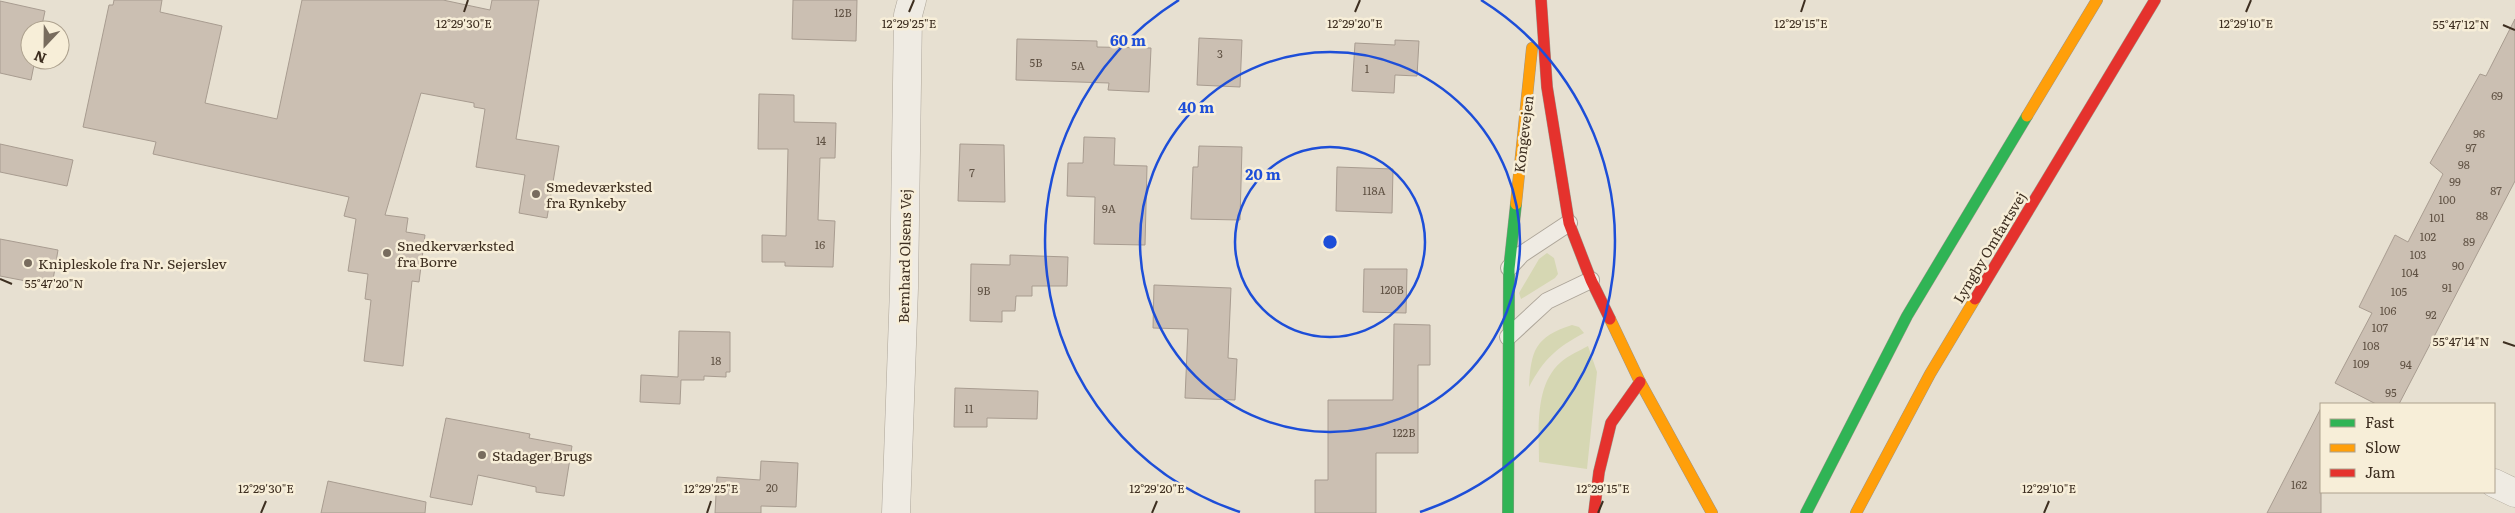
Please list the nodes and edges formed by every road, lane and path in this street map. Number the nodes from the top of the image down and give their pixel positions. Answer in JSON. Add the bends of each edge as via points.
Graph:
{"nodes":[{"id":1,"x":912,"y":0,"type":"edge"},
{"id":2,"x":1539,"y":0,"type":"edge"},
{"id":3,"x":2097,"y":0,"type":"edge"},
{"id":4,"x":2155,"y":0,"type":"edge"},
{"id":5,"x":1569,"y":223,"type":"junction"},
{"id":6,"x":1508,"y":269,"type":"junction"},
{"id":7,"x":1591,"y":280,"type":"junction"},
{"id":8,"x":1508,"y":337,"type":"junction"},
{"id":9,"x":1640,"y":382,"type":"junction"},
{"id":10,"x":2495,"y":483,"type":"edge"},
{"id":11,"x":2515,"y":493,"type":"edge"},
{"id":12,"x":896,"y":513,"type":"edge"},
{"id":13,"x":1508,"y":513,"type":"edge"},
{"id":14,"x":1594,"y":513,"type":"edge"},
{"id":15,"x":1712,"y":513,"type":"edge"},
{"id":16,"x":1806,"y":513,"type":"edge"},
{"id":17,"x":1856,"y":513,"type":"edge"}],
"edges":[{"from":1,"to":12,"type":"street","name":"Bernhard Olsens Vej","via":[[908,15],[904,288]]},
{"from":2,"to":5,"type":"main road","name":"Kongevejen","via":[[1547,87]]},
{"from":2,"to":6,"type":"main road","name":"Kongevejen"},
{"from":3,"to":16,"type":"main road","via":[[1907,316]]},
{"from":4,"to":17,"type":"main road","name":"Lyngby Omfartsvej","via":[[1930,374]]},
{"from":5,"to":6,"type":"lane","via":[[1522,254]]},
{"from":5,"to":7,"type":"main road","name":"Kongevejen"},
{"from":6,"to":8,"type":"main road","name":"Kongevejen"},
{"from":7,"to":8,"type":"lane","via":[[1547,301]]},
{"from":7,"to":9,"type":"main road","name":"Kongevejen"},
{"from":8,"to":13,"type":"main road","name":"Kongevejen"},
{"from":9,"to":14,"type":"main road","via":[[1611,423],[1599,472]]},
{"from":9,"to":15,"type":"main road","name":"Kongevejen"},
{"from":10,"to":11,"type":"street"}]}
